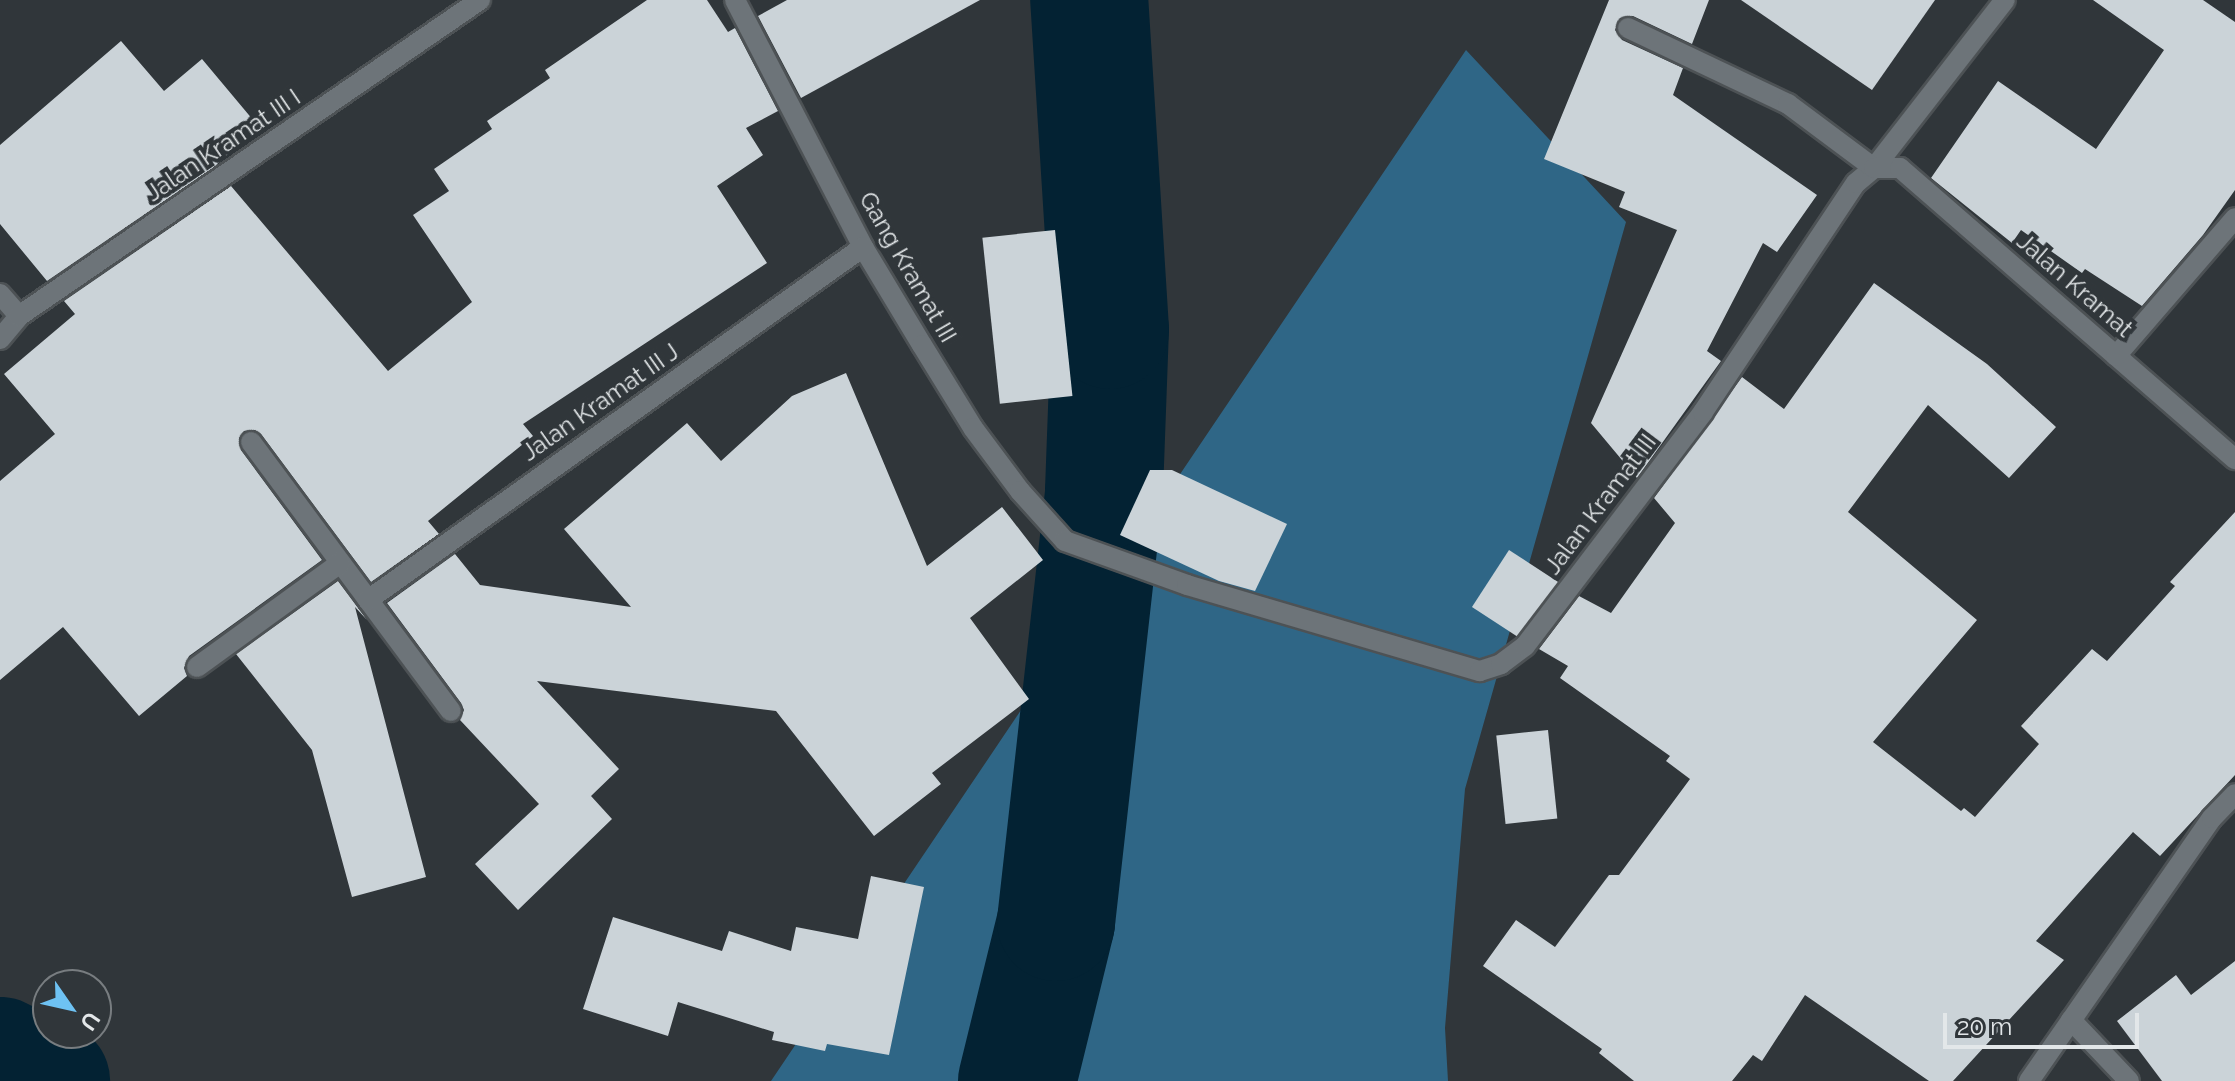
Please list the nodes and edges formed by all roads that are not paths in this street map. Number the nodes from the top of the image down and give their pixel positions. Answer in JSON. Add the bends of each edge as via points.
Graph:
{"nodes":[{"id":1,"x":480,"y":0,"type":"edge"},
{"id":2,"x":735,"y":0,"type":"edge"},
{"id":3,"x":2005,"y":0,"type":"edge"},
{"id":4,"x":1628,"y":28,"type":"dead end"},
{"id":5,"x":1874,"y":168,"type":"junction"},
{"id":6,"x":2235,"y":218,"type":"edge"},
{"id":7,"x":863,"y":247,"type":"junction"},
{"id":8,"x":0,"y":294,"type":"edge"},
{"id":9,"x":19,"y":316,"type":"junction"},
{"id":10,"x":0,"y":339,"type":"edge"},
{"id":11,"x":2116,"y":356,"type":"junction"},
{"id":12,"x":251,"y":442,"type":"dead end"},
{"id":13,"x":2235,"y":459,"type":"edge"},
{"id":14,"x":1065,"y":541,"type":"joint"},
{"id":15,"x":340,"y":563,"type":"junction"},
{"id":16,"x":368,"y":600,"type":"junction"},
{"id":17,"x":197,"y":667,"type":"dead end"},
{"id":18,"x":451,"y":711,"type":"dead end"},
{"id":19,"x":2235,"y":794,"type":"edge"},
{"id":20,"x":2071,"y":1020,"type":"junction"},
{"id":21,"x":2029,"y":1081,"type":"edge"},
{"id":22,"x":2129,"y":1081,"type":"edge"}],
"edges":[{"from":1,"to":9,"type":"street","name":"Jalan Kramat III I"},
{"from":2,"to":7,"type":"street","name":"Gang Kramat III"},
{"from":3,"to":5,"type":"street","name":"Jalan Kramat III"},
{"from":4,"to":5,"type":"street","via":[[1788,104]]},
{"from":5,"to":11,"type":"street","name":"Jalan Kramat","via":[[1900,168]]},
{"from":5,"to":14,"type":"street","name":"Jalan Kramat III","via":[[1856,183],[1703,412],[1525,646],[1501,664],[1480,671],[1158,576]]},
{"from":6,"to":11,"type":"street"},
{"from":7,"to":14,"type":"street","name":"Gang Kramat III","via":[[973,428]]},
{"from":7,"to":16,"type":"street","name":"Jalan Kramat III J"},
{"from":8,"to":9,"type":"street"},
{"from":9,"to":10,"type":"street","name":"Jalan Kramat III I"},
{"from":11,"to":13,"type":"street","name":"Jalan Kramat"},
{"from":12,"to":15,"type":"street"},
{"from":15,"to":16,"type":"street"},
{"from":15,"to":17,"type":"street"},
{"from":16,"to":18,"type":"street"},
{"from":19,"to":20,"type":"street","via":[[2212,818]]},
{"from":20,"to":21,"type":"street"},
{"from":20,"to":22,"type":"street"}]}
